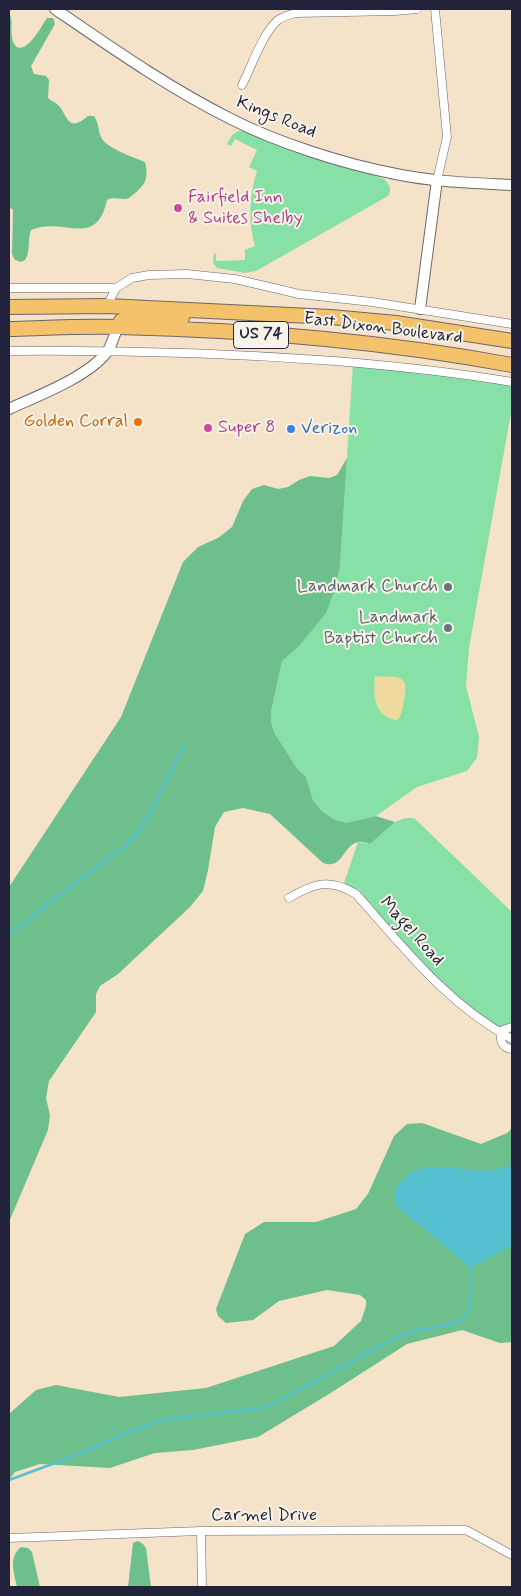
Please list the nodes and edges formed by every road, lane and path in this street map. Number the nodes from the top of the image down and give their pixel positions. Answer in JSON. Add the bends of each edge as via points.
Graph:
{"nodes":[{"id":1,"x":55,"y":9,"type":"edge"},
{"id":2,"x":417,"y":9,"type":"edge"},
{"id":3,"x":435,"y":9,"type":"edge"},
{"id":4,"x":242,"y":85,"type":"dead end"},
{"id":5,"x":437,"y":180,"type":"junction"},
{"id":6,"x":512,"y":185,"type":"edge"},
{"id":7,"x":9,"y":288,"type":"edge"},
{"id":8,"x":116,"y":288,"type":"junction"},
{"id":9,"x":108,"y":306,"type":"junction"},
{"id":10,"x":9,"y":308,"type":"edge"},
{"id":11,"x":420,"y":310,"type":"junction"},
{"id":12,"x":242,"y":312,"type":"junction"},
{"id":13,"x":9,"y":321,"type":"edge"},
{"id":14,"x":512,"y":324,"type":"edge"},
{"id":15,"x":118,"y":327,"type":"junction"},
{"id":16,"x":9,"y":329,"type":"edge"},
{"id":17,"x":512,"y":341,"type":"edge"},
{"id":18,"x":108,"y":350,"type":"junction"},
{"id":19,"x":9,"y":351,"type":"edge"},
{"id":20,"x":512,"y":365,"type":"edge"},
{"id":21,"x":512,"y":382,"type":"edge"},
{"id":22,"x":9,"y":409,"type":"edge"},
{"id":23,"x":289,"y":898,"type":"dead end"},
{"id":24,"x":512,"y":1027,"type":"edge"},
{"id":25,"x":502,"y":1034,"type":"junction"},
{"id":26,"x":512,"y":1039,"type":"edge"},
{"id":27,"x":512,"y":1049,"type":"edge"},
{"id":28,"x":200,"y":1531,"type":"junction"},
{"id":29,"x":9,"y":1538,"type":"edge"},
{"id":30,"x":512,"y":1555,"type":"edge"},
{"id":31,"x":202,"y":1587,"type":"edge"}],
"edges":[{"from":1,"to":5,"type":"street","name":"Kings Road","via":[[196,100],[233,120],[349,162],[398,175]]},
{"from":2,"to":4,"type":"street","via":[[285,16],[267,34]]},
{"from":3,"to":5,"type":"street","via":[[447,137]]},
{"from":5,"to":6,"type":"street","name":"Kings Road"},
{"from":5,"to":11,"type":"street"},
{"from":7,"to":8,"type":"street","name":"East Dixon Boulevard"},
{"from":8,"to":9,"type":"street"},
{"from":8,"to":11,"type":"street","name":"East Dixon Boulevard","via":[[146,275],[206,275],[298,294]]},
{"from":9,"to":10,"type":"highway","name":"East Dixon Boulevard","number":"US 74"},
{"from":9,"to":12,"type":"highway","name":"East Dixon Boulevard","number":"US 74"},
{"from":9,"to":13,"type":"highway","via":[[102,316],[93,319]]},
{"from":11,"to":14,"type":"street","name":"East Dixon Boulevard"},
{"from":12,"to":15,"type":"highway","via":[[224,318],[130,318],[121,321]]},
{"from":12,"to":17,"type":"highway","name":"East Dixon Boulevard","number":"US 74","via":[[396,323]]},
{"from":15,"to":16,"type":"highway","name":"East Dixon Boulevard","number":"US 74"},
{"from":15,"to":18,"type":"street"},
{"from":15,"to":20,"type":"highway","name":"East Dixon Boulevard","number":"US 74","via":[[268,335],[402,348]]},
{"from":18,"to":19,"type":"street","name":"East Dixon Boulevard"},
{"from":18,"to":21,"type":"street","name":"East Dixon Boulevard","via":[[265,356],[416,368]]},
{"from":18,"to":22,"type":"street","via":[[90,367],[67,381]]},
{"from":23,"to":25,"type":"street","name":"Magel Road","via":[[308,887],[327,884],[343,886],[356,894],[449,995]]},
{"from":24,"to":25,"type":"street","via":[[506,1028]]},
{"from":25,"to":26,"type":"street","name":"Magel Road"},
{"from":25,"to":27,"type":"street","name":"Magel Road","via":[[502,1044]]},
{"from":28,"to":29,"type":"street","name":"Carmel Drive"},
{"from":28,"to":30,"type":"street","name":"Carmel Drive","via":[[466,1530]]},
{"from":28,"to":31,"type":"street"}]}
